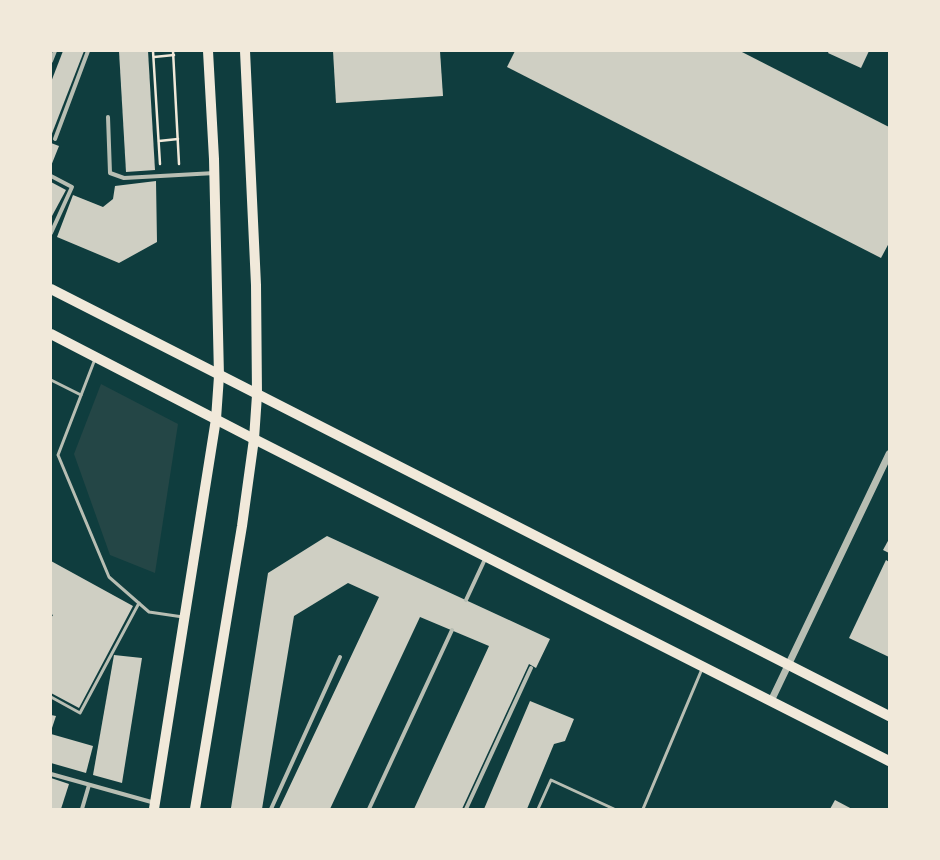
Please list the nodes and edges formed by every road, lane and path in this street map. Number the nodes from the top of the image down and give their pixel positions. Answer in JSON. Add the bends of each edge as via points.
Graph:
{"nodes":[{"id":1,"x":55,"y":51,"type":"edge"},
{"id":2,"x":88,"y":51,"type":"edge"},
{"id":3,"x":153,"y":51,"type":"edge"},
{"id":4,"x":174,"y":51,"type":"edge"},
{"id":5,"x":208,"y":51,"type":"edge"},
{"id":6,"x":245,"y":51,"type":"edge"},
{"id":7,"x":174,"y":55,"type":"junction"},
{"id":8,"x":154,"y":57,"type":"junction"},
{"id":9,"x":51,"y":61,"type":"edge"},
{"id":10,"x":108,"y":116,"type":"dead end"},
{"id":11,"x":55,"y":139,"type":"dead end"},
{"id":12,"x":178,"y":139,"type":"junction"},
{"id":13,"x":159,"y":141,"type":"junction"},
{"id":14,"x":161,"y":167,"type":"dead end"},
{"id":15,"x":215,"y":173,"type":"junction"},
{"id":16,"x":180,"y":174,"type":"junction"},
{"id":17,"x":51,"y":176,"type":"edge"},
{"id":18,"x":51,"y":232,"type":"edge"},
{"id":19,"x":51,"y":289,"type":"edge"},
{"id":20,"x":51,"y":334,"type":"edge"},
{"id":21,"x":96,"y":357,"type":"junction"},
{"id":22,"x":220,"y":376,"type":"junction"},
{"id":23,"x":51,"y":380,"type":"edge"},
{"id":24,"x":81,"y":395,"type":"junction"},
{"id":25,"x":257,"y":395,"type":"junction"},
{"id":26,"x":216,"y":419,"type":"junction"},
{"id":27,"x":254,"y":439,"type":"junction"},
{"id":28,"x":889,"y":454,"type":"edge"},
{"id":29,"x":486,"y":557,"type":"junction"},
{"id":30,"x":466,"y":600,"type":"dead end"},
{"id":31,"x":139,"y":603,"type":"junction"},
{"id":32,"x":185,"y":618,"type":"junction"},
{"id":33,"x":452,"y":630,"type":"dead end"},
{"id":34,"x":340,"y":657,"type":"dead end"},
{"id":35,"x":788,"y":665,"type":"junction"},
{"id":36,"x":703,"y":667,"type":"junction"},
{"id":37,"x":531,"y":668,"type":"dead end"},
{"id":38,"x":51,"y":697,"type":"edge"},
{"id":39,"x":771,"y":701,"type":"junction"},
{"id":40,"x":889,"y":716,"type":"edge"},
{"id":41,"x":889,"y":761,"type":"edge"},
{"id":42,"x":51,"y":774,"type":"edge"},
{"id":43,"x":89,"y":785,"type":"junction"},
{"id":44,"x":155,"y":806,"type":"edge"},
{"id":45,"x":82,"y":809,"type":"edge"},
{"id":46,"x":195,"y":809,"type":"edge"},
{"id":47,"x":270,"y":809,"type":"edge"},
{"id":48,"x":369,"y":809,"type":"edge"},
{"id":49,"x":466,"y":809,"type":"edge"},
{"id":50,"x":538,"y":809,"type":"edge"},
{"id":51,"x":614,"y":809,"type":"edge"},
{"id":52,"x":643,"y":809,"type":"edge"}],
"edges":[{"from":1,"to":9,"type":"street"},
{"from":2,"to":11,"type":"street"},
{"from":3,"to":8,"type":"path"},
{"from":4,"to":7,"type":"path"},
{"from":5,"to":15,"type":"main road"},
{"from":6,"to":25,"type":"main road","via":[[256,285]]},
{"from":7,"to":8,"type":"path"},
{"from":7,"to":12,"type":"path"},
{"from":8,"to":13,"type":"path"},
{"from":10,"to":16,"type":"street","via":[[110,173],[124,178]]},
{"from":12,"to":13,"type":"path"},
{"from":12,"to":16,"type":"path"},
{"from":13,"to":14,"type":"path"},
{"from":15,"to":16,"type":"street"},
{"from":15,"to":22,"type":"main road"},
{"from":17,"to":18,"type":"street","via":[[72,187]]},
{"from":19,"to":22,"type":"main road"},
{"from":20,"to":21,"type":"main road"},
{"from":21,"to":24,"type":"lane"},
{"from":21,"to":26,"type":"main road"},
{"from":22,"to":25,"type":"main road"},
{"from":22,"to":26,"type":"main road"},
{"from":23,"to":24,"type":"lane"},
{"from":24,"to":31,"type":"lane","via":[[58,455],[109,577]]},
{"from":25,"to":27,"type":"main road"},
{"from":25,"to":35,"type":"main road"},
{"from":26,"to":27,"type":"main road"},
{"from":26,"to":32,"type":"main road"},
{"from":27,"to":29,"type":"main road"},
{"from":27,"to":46,"type":"main road"},
{"from":28,"to":35,"type":"street"},
{"from":29,"to":30,"type":"street"},
{"from":29,"to":36,"type":"main road"},
{"from":31,"to":32,"type":"lane","via":[[149,612]]},
{"from":31,"to":38,"type":"lane","via":[[80,713]]},
{"from":32,"to":44,"type":"main road"},
{"from":33,"to":48,"type":"street"},
{"from":34,"to":47,"type":"street"},
{"from":35,"to":39,"type":"street"},
{"from":35,"to":40,"type":"main road"},
{"from":36,"to":39,"type":"main road"},
{"from":36,"to":52,"type":"lane"},
{"from":37,"to":49,"type":"street"},
{"from":39,"to":41,"type":"main road"},
{"from":42,"to":43,"type":"street"},
{"from":43,"to":44,"type":"street"},
{"from":43,"to":45,"type":"street"},
{"from":50,"to":51,"type":"lane","via":[[551,780]]}]}
